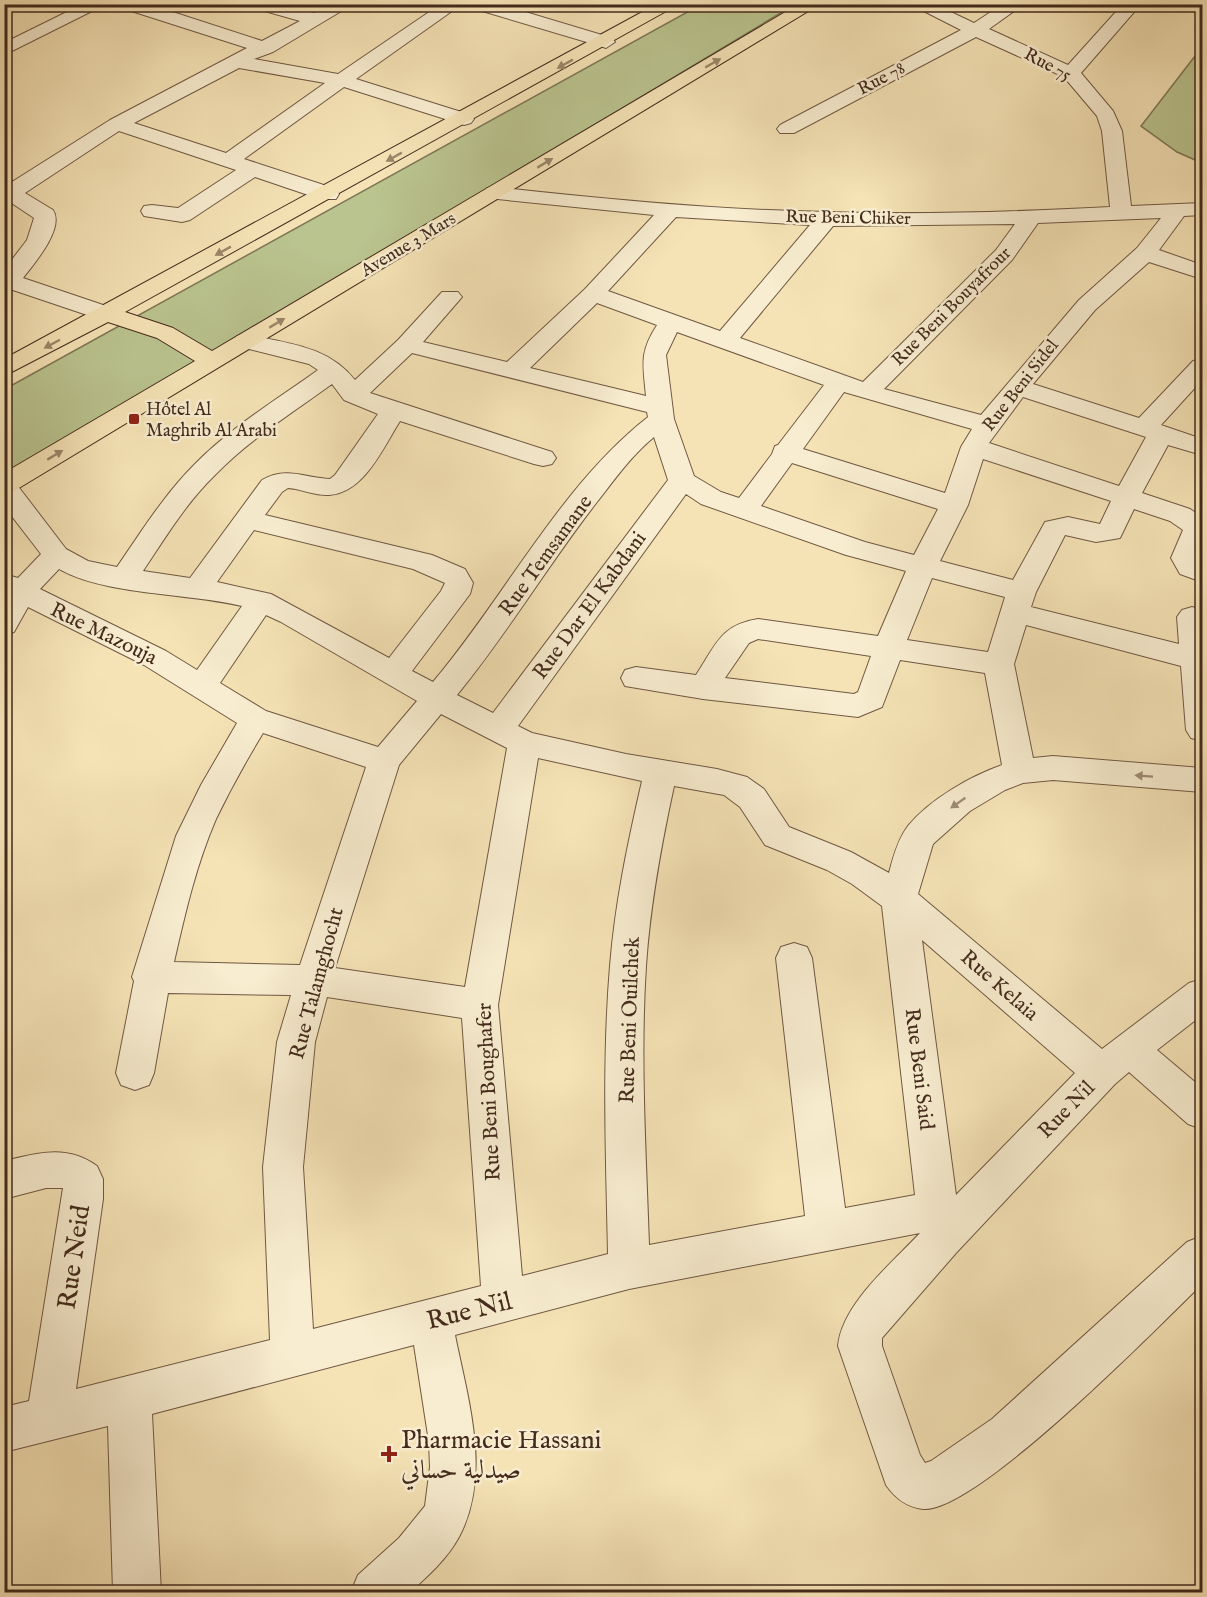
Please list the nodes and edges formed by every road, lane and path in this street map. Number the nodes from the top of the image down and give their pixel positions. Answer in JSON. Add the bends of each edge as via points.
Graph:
{"nodes":[{"id":1,"x":98,"y":4,"type":"edge"},
{"id":2,"x":128,"y":4,"type":"edge"},
{"id":3,"x":260,"y":4,"type":"edge"},
{"id":4,"x":345,"y":4,"type":"edge"},
{"id":5,"x":454,"y":4,"type":"edge"},
{"id":6,"x":478,"y":4,"type":"edge"},
{"id":7,"x":671,"y":4,"type":"edge"},
{"id":8,"x":812,"y":4,"type":"edge"},
{"id":9,"x":918,"y":4,"type":"edge"},
{"id":10,"x":1016,"y":4,"type":"edge"},
{"id":11,"x":1133,"y":4,"type":"edge"},
{"id":12,"x":314,"y":19,"type":"junction"},
{"id":13,"x":977,"y":29,"type":"junction"},
{"id":14,"x":606,"y":42,"type":"junction"},
{"id":15,"x":8,"y":45,"type":"edge"},
{"id":16,"x":266,"y":48,"type":"junction"},
{"id":17,"x":239,"y":62,"type":"junction"},
{"id":18,"x":1071,"y":73,"type":"junction"},
{"id":19,"x":341,"y":80,"type":"junction"},
{"id":20,"x":464,"y":119,"type":"junction"},
{"id":21,"x":117,"y":124,"type":"junction"},
{"id":22,"x":787,"y":129,"type":"dead end"},
{"id":23,"x":229,"y":161,"type":"junction"},
{"id":24,"x":253,"y":169,"type":"junction"},
{"id":25,"x":10,"y":191,"type":"edge"},
{"id":26,"x":495,"y":193,"type":"junction"},
{"id":27,"x":328,"y":194,"type":"junction"},
{"id":28,"x":672,"y":209,"type":"junction"},
{"id":29,"x":1190,"y":210,"type":"edge"},
{"id":30,"x":152,"y":211,"type":"dead end"},
{"id":31,"x":1121,"y":213,"type":"junction"},
{"id":32,"x":1031,"y":218,"type":"junction"},
{"id":33,"x":827,"y":219,"type":"junction"},
{"id":34,"x":1145,"y":253,"type":"junction"},
{"id":35,"x":1203,"y":272,"type":"edge"},
{"id":36,"x":7,"y":280,"type":"edge"},
{"id":37,"x":593,"y":294,"type":"junction"},
{"id":38,"x":450,"y":297,"type":"dead end"},
{"id":39,"x":107,"y":314,"type":"junction"},
{"id":40,"x":671,"y":322,"type":"junction"},
{"id":41,"x":246,"y":341,"type":"junction"},
{"id":42,"x":725,"y":341,"type":"junction"},
{"id":43,"x":407,"y":345,"type":"junction"},
{"id":44,"x":212,"y":361,"type":"junction"},
{"id":45,"x":1203,"y":366,"type":"edge"},
{"id":46,"x":4,"y":369,"type":"edge"},
{"id":47,"x":334,"y":370,"type":"junction"},
{"id":48,"x":511,"y":372,"type":"junction"},
{"id":49,"x":840,"y":381,"type":"junction"},
{"id":50,"x":1017,"y":387,"type":"junction"},
{"id":51,"x":867,"y":392,"type":"junction"},
{"id":52,"x":353,"y":394,"type":"junction"},
{"id":53,"x":394,"y":410,"type":"junction"},
{"id":54,"x":660,"y":413,"type":"junction"},
{"id":55,"x":1153,"y":431,"type":"junction"},
{"id":56,"x":980,"y":436,"type":"junction"},
{"id":57,"x":1203,"y":447,"type":"edge"},
{"id":58,"x":784,"y":452,"type":"junction"},
{"id":59,"x":543,"y":458,"type":"dead end"},
{"id":60,"x":682,"y":480,"type":"junction"},
{"id":61,"x":4,"y":486,"type":"edge"},
{"id":62,"x":1127,"y":496,"type":"junction"},
{"id":63,"x":954,"y":506,"type":"junction"},
{"id":64,"x":744,"y":510,"type":"junction"},
{"id":65,"x":247,"y":520,"type":"junction"},
{"id":66,"x":56,"y":555,"type":"junction"},
{"id":67,"x":922,"y":568,"type":"junction"},
{"id":68,"x":1203,"y":573,"type":"edge"},
{"id":69,"x":124,"y":578,"type":"junction"},
{"id":70,"x":13,"y":588,"type":"edge"},
{"id":71,"x":198,"y":588,"type":"junction"},
{"id":72,"x":261,"y":601,"type":"junction"},
{"id":73,"x":1017,"y":602,"type":"junction"},
{"id":74,"x":4,"y":625,"type":"edge"},
{"id":75,"x":1196,"y":642,"type":"edge"},
{"id":76,"x":890,"y":647,"type":"junction"},
{"id":77,"x":999,"y":664,"type":"junction"},
{"id":78,"x":393,"y":674,"type":"junction"},
{"id":79,"x":636,"y":678,"type":"dead end"},
{"id":80,"x":202,"y":685,"type":"junction"},
{"id":81,"x":703,"y":688,"type":"junction"},
{"id":82,"x":436,"y":698,"type":"junction"},
{"id":83,"x":255,"y":719,"type":"junction"},
{"id":84,"x":1203,"y":730,"type":"edge"},
{"id":85,"x":511,"y":737,"type":"junction"},
{"id":86,"x":384,"y":761,"type":"junction"},
{"id":87,"x":1020,"y":771,"type":"junction"},
{"id":88,"x":660,"y":773,"type":"junction"},
{"id":89,"x":1203,"y":780,"type":"edge"},
{"id":90,"x":899,"y":898,"type":"junction"},
{"id":91,"x":794,"y":958,"type":"dead end"},
{"id":92,"x":150,"y":977,"type":"junction"},
{"id":93,"x":313,"y":981,"type":"junction"},
{"id":94,"x":1203,"y":994,"type":"edge"},
{"id":95,"x":480,"y":1005,"type":"junction"},
{"id":96,"x":1116,"y":1061,"type":"junction"},
{"id":97,"x":135,"y":1073,"type":"dead end"},
{"id":98,"x":1203,"y":1112,"type":"edge"},
{"id":99,"x":4,"y":1180,"type":"edge"},
{"id":100,"x":939,"y":1225,"type":"junction"},
{"id":101,"x":827,"y":1230,"type":"junction"},
{"id":102,"x":1203,"y":1256,"type":"edge"},
{"id":103,"x":629,"y":1269,"type":"junction"},
{"id":104,"x":503,"y":1301,"type":"junction"},
{"id":105,"x":431,"y":1320,"type":"junction"},
{"id":106,"x":293,"y":1355,"type":"junction"},
{"id":107,"x":129,"y":1397,"type":"junction"},
{"id":108,"x":49,"y":1418,"type":"junction"},
{"id":109,"x":4,"y":1430,"type":"edge"},
{"id":110,"x":137,"y":1593,"type":"edge"},
{"id":111,"x":375,"y":1593,"type":"edge"}],
"edges":[{"from":1,"to":15,"type":"street"},
{"from":2,"to":16,"type":"street"},
{"from":3,"to":12,"type":"street"},
{"from":4,"to":12,"type":"street"},
{"from":5,"to":19,"type":"street"},
{"from":6,"to":14,"type":"street"},
{"from":7,"to":14,"type":"main road"},
{"from":26,"to":8,"type":"main road","name":"Avenue 3 Mars","one_way":true},
{"from":9,"to":13,"type":"street","name":"Rue 75"},
{"from":10,"to":13,"type":"street","name":"Rue 78"},
{"from":11,"to":18,"type":"street"},
{"from":12,"to":16,"type":"street"},
{"from":13,"to":18,"type":"street","name":"Rue 75"},
{"from":13,"to":22,"type":"street","name":"Rue 78"},
{"from":14,"to":20,"type":"main road","one_way":true},
{"from":16,"to":17,"type":"street"},
{"from":17,"to":19,"type":"street"},
{"from":17,"to":21,"type":"street"},
{"from":18,"to":31,"type":"street","name":"Rue 75","via":[[1106,115],[1112,131]]},
{"from":19,"to":20,"type":"street"},
{"from":19,"to":23,"type":"street"},
{"from":20,"to":27,"type":"main road","one_way":true},
{"from":21,"to":23,"type":"street"},
{"from":21,"to":25,"type":"street"},
{"from":23,"to":24,"type":"street"},
{"from":24,"to":27,"type":"street"},
{"from":24,"to":30,"type":"street","via":[[182,215]]},
{"from":25,"to":36,"type":"street","via":[[45,215],[46,220],[35,245]]},
{"from":26,"to":28,"type":"street","name":"Rue Beni Chiker"},
{"from":41,"to":26,"type":"main road","name":"Avenue 3 Mars","one_way":true},
{"from":27,"to":39,"type":"main road","one_way":true},
{"from":28,"to":33,"type":"street","name":"Rue Beni Chiker"},
{"from":28,"to":37,"type":"street"},
{"from":29,"to":31,"type":"street","name":"Rue Beni Chiker"},
{"from":29,"to":34,"type":"street","name":"Rue Beni Sidel"},
{"from":31,"to":32,"type":"street","name":"Rue Beni Chiker"},
{"from":32,"to":33,"type":"street","name":"Rue Beni Chiker"},
{"from":32,"to":51,"type":"street","name":"Rue Beni Bouyafrour","via":[[1004,255]]},
{"from":33,"to":42,"type":"street"},
{"from":34,"to":35,"type":"street"},
{"from":34,"to":50,"type":"street","name":"Rue Beni Sidel","via":[[1087,305]]},
{"from":36,"to":39,"type":"street"},
{"from":37,"to":40,"type":"street"},
{"from":37,"to":48,"type":"street"},
{"from":38,"to":43,"type":"street"},
{"from":39,"to":44,"type":"main road","via":[[165,333]]},
{"from":39,"to":46,"type":"main road","one_way":true},
{"from":40,"to":42,"type":"street"},
{"from":40,"to":54,"type":"street","via":[[654,355]]},
{"from":41,"to":44,"type":"main road","name":"Avenue 3 Mars"},
{"from":41,"to":47,"type":"street","via":[[318,359]]},
{"from":42,"to":49,"type":"street"},
{"from":43,"to":48,"type":"street"},
{"from":43,"to":52,"type":"street"},
{"from":61,"to":44,"type":"main road","name":"Avenue 3 Mars","one_way":true},
{"from":45,"to":55,"type":"street"},
{"from":47,"to":52,"type":"street"},
{"from":47,"to":69,"type":"street","via":[[204,470],[178,499]]},
{"from":48,"to":54,"type":"street"},
{"from":49,"to":51,"type":"street"},
{"from":49,"to":58,"type":"street"},
{"from":50,"to":55,"type":"street"},
{"from":50,"to":56,"type":"street","name":"Rue Beni Sidel"},
{"from":51,"to":56,"type":"street"},
{"from":52,"to":53,"type":"street"},
{"from":53,"to":59,"type":"street"},
{"from":53,"to":65,"type":"street","via":[[344,482],[326,488],[281,480]]},
{"from":54,"to":60,"type":"street"},
{"from":54,"to":82,"type":"street","name":"Rue Temsamane","via":[[627,446],[568,519],[478,649]]},
{"from":55,"to":57,"type":"street"},
{"from":55,"to":62,"type":"street"},
{"from":56,"to":62,"type":"street"},
{"from":56,"to":63,"type":"street","name":"Rue Beni Sidel"},
{"from":58,"to":63,"type":"street"},
{"from":58,"to":64,"type":"street"},
{"from":60,"to":64,"type":"street","via":[[699,493]]},
{"from":60,"to":85,"type":"street","name":"Rue Dar El Kabdani"},
{"from":61,"to":66,"type":"street"},
{"from":62,"to":68,"type":"street","via":[[1194,524],[1198,531],[1185,558],[1190,567]]},
{"from":62,"to":73,"type":"street","via":[[1110,532],[1097,534],[1065,525],[1055,528]]},
{"from":63,"to":67,"type":"street","name":"Rue Beni Sidel"},
{"from":64,"to":67,"type":"street"},
{"from":65,"to":71,"type":"street"},
{"from":65,"to":78,"type":"street","via":[[450,572],[459,583],[455,594]]},
{"from":66,"to":69,"type":"street","name":"Rue Kelaia","via":[[80,569]]},
{"from":66,"to":70,"type":"street"},
{"from":67,"to":73,"type":"street"},
{"from":67,"to":76,"type":"street","name":"Rue Beni Sidel"},
{"from":69,"to":71,"type":"street","name":"Rue Kelaia"},
{"from":70,"to":74,"type":"street"},
{"from":70,"to":80,"type":"street","name":"Rue Mazouja"},
{"from":71,"to":72,"type":"street","name":"Rue Kelaia"},
{"from":72,"to":78,"type":"street","name":"Rue Kelaia"},
{"from":72,"to":80,"type":"street"},
{"from":73,"to":75,"type":"street"},
{"from":73,"to":77,"type":"street"},
{"from":75,"to":84,"type":"street"},
{"from":76,"to":77,"type":"street"},
{"from":76,"to":81,"type":"street","via":[[769,629],[745,631]]},
{"from":76,"to":81,"type":"street","name":"Rue Beni Sidel","via":[[871,699],[858,706]]},
{"from":77,"to":87,"type":"street"},
{"from":78,"to":82,"type":"street","name":"Rue Kelaia"},
{"from":79,"to":81,"type":"street"},
{"from":80,"to":83,"type":"street","name":"Rue Mazouja"},
{"from":82,"to":85,"type":"street","name":"Rue Kelaia"},
{"from":82,"to":86,"type":"street","name":"Rue Temsamane"},
{"from":83,"to":86,"type":"street","name":"Rue Mazouja"},
{"from":83,"to":92,"type":"street","via":[[186,853]]},
{"from":85,"to":88,"type":"street","name":"Rue Kelaia"},
{"from":85,"to":95,"type":"street","name":"Rue Beni Boughafer"},
{"from":86,"to":93,"type":"street","name":"Rue Talamghocht"},
{"from":89,"to":87,"type":"street","one_way":true,"via":[[1053,768]]},
{"from":87,"to":90,"type":"street","one_way":true,"via":[[993,781],[958,802],[920,835]]},
{"from":88,"to":90,"type":"street","name":"Rue Kelaia","via":[[717,781],[744,791],[777,836],[839,861]]},
{"from":88,"to":103,"type":"street","name":"Rue Beni Ouilchek","via":[[638,879],[628,967],[625,1079]]},
{"from":90,"to":96,"type":"street","name":"Rue Kelaia"},
{"from":90,"to":100,"type":"street","name":"Rue Beni Said"},
{"from":91,"to":101,"type":"street"},
{"from":92,"to":93,"type":"street"},
{"from":92,"to":97,"type":"street"},
{"from":93,"to":95,"type":"street"},
{"from":93,"to":106,"type":"street","name":"Rue Talamghocht","via":[[296,1042],[283,1167]]},
{"from":94,"to":96,"type":"street","name":"Rue Nil"},
{"from":95,"to":104,"type":"street","name":"Rue Beni Boughafer"},
{"from":96,"to":98,"type":"street","name":"Rue Kelaia"},
{"from":96,"to":100,"type":"street","name":"Rue Nil"},
{"from":99,"to":108,"type":"street","name":"Rue Neid","via":[[62,1168],[75,1170],[83,1179]]},
{"from":100,"to":101,"type":"street","name":"Rue Nil"},
{"from":100,"to":102,"type":"street","via":[[867,1323],[860,1346],[902,1469],[912,1483],[924,1486],[940,1482],[1008,1436]]},
{"from":101,"to":103,"type":"street","name":"Rue Nil"},
{"from":103,"to":104,"type":"street","name":"Rue Nil"},
{"from":104,"to":105,"type":"street","name":"Rue Nil"},
{"from":105,"to":106,"type":"street","name":"Rue Nil"},
{"from":105,"to":111,"type":"street","via":[[453,1460],[446,1511],[423,1547]]},
{"from":106,"to":107,"type":"street","name":"Rue Nil"},
{"from":107,"to":108,"type":"street","name":"Rue Nil"},
{"from":107,"to":110,"type":"street"},
{"from":108,"to":109,"type":"street","name":"Rue Nil"}]}
